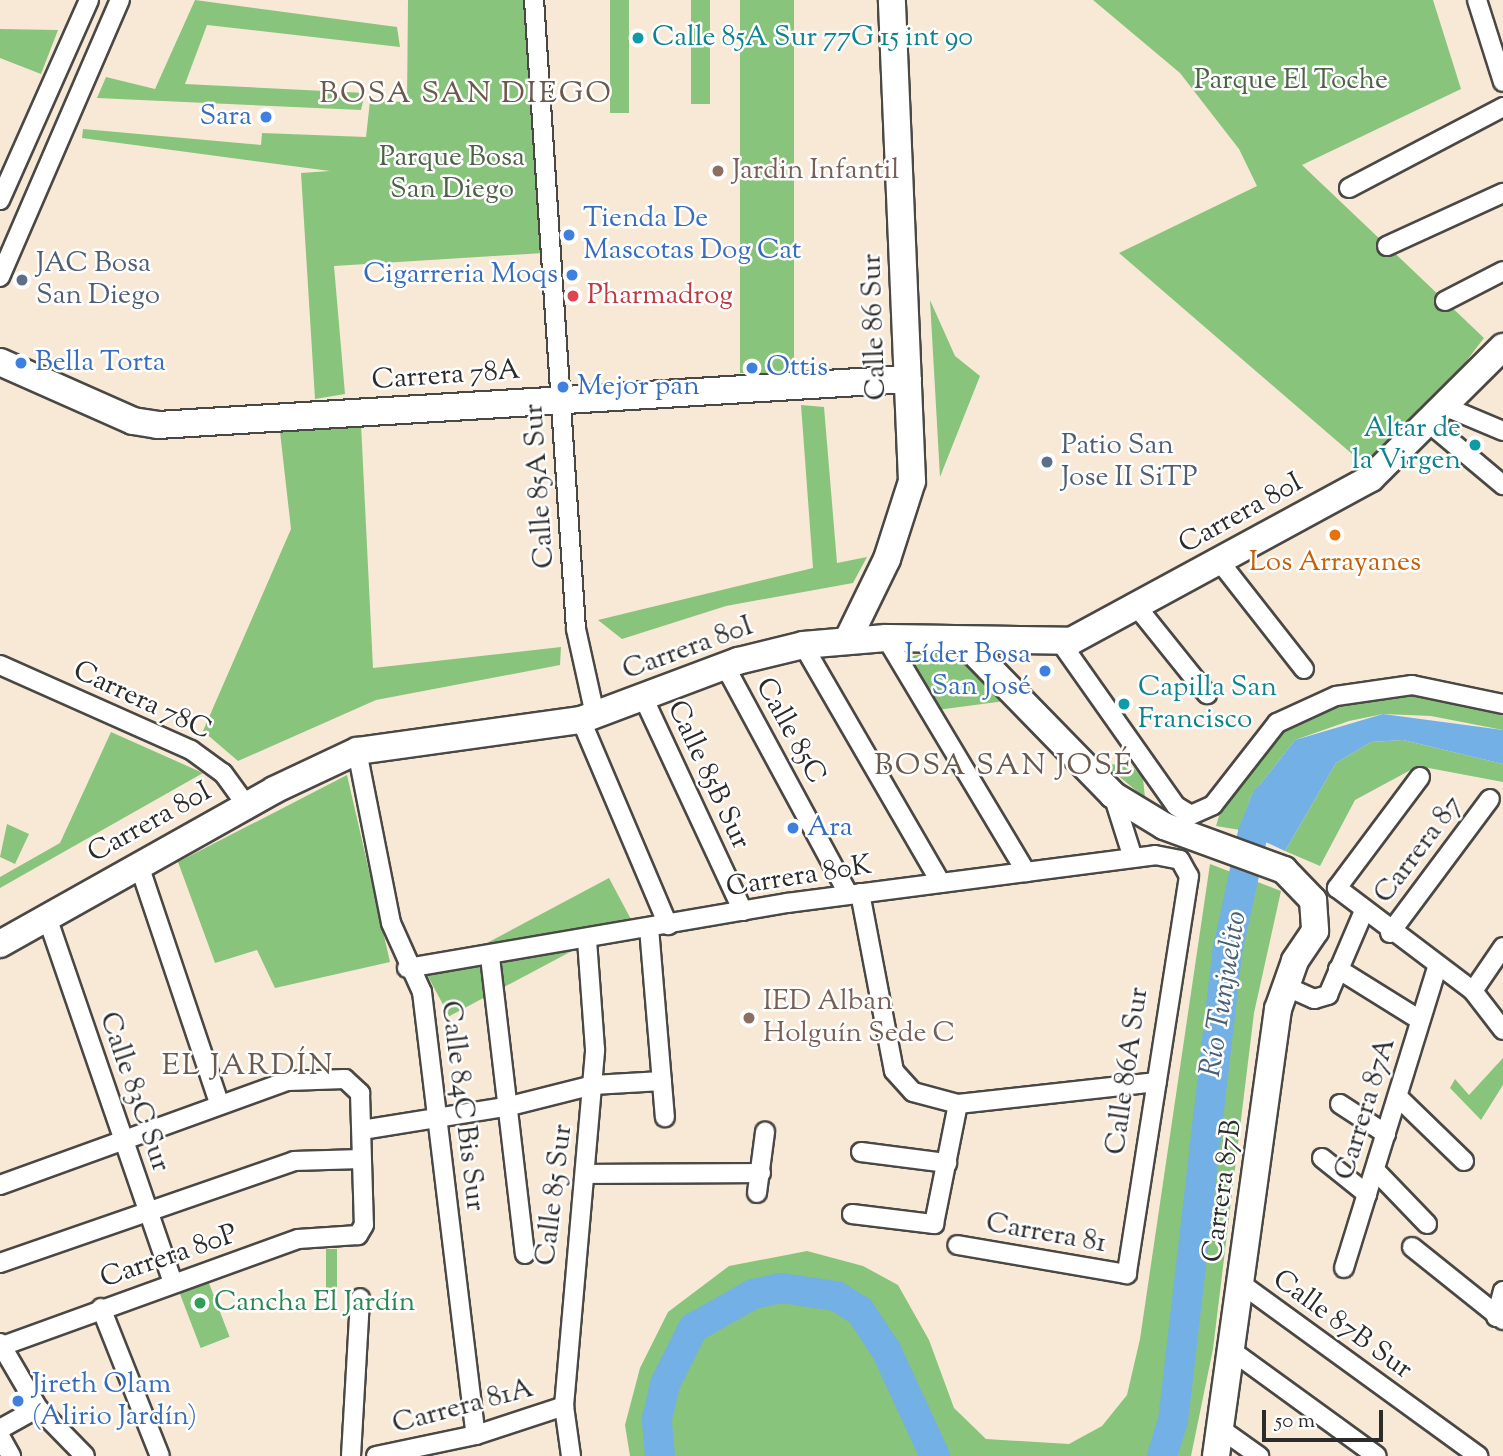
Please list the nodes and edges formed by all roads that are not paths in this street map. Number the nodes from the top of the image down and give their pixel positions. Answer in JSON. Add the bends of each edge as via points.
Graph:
{"nodes":[{"id":1,"x":89,"y":0,"type":"edge"},
{"id":2,"x":120,"y":0,"type":"edge"},
{"id":3,"x":534,"y":0,"type":"edge"},
{"id":4,"x":892,"y":0,"type":"edge"},
{"id":5,"x":1477,"y":0,"type":"edge"},
{"id":6,"x":1503,"y":82,"type":"edge"},
{"id":7,"x":1503,"y":107,"type":"edge"},
{"id":8,"x":1349,"y":188,"type":"dead end"},
{"id":9,"x":1503,"y":193,"type":"edge"},
{"id":10,"x":0,"y":200,"type":"edge"},
{"id":11,"x":1387,"y":246,"type":"dead end"},
{"id":12,"x":1503,"y":271,"type":"edge"},
{"id":13,"x":0,"y":277,"type":"edge"},
{"id":14,"x":1445,"y":301,"type":"dead end"},
{"id":15,"x":1502,"y":349,"type":"edge"},
{"id":16,"x":0,"y":362,"type":"edge"},
{"id":17,"x":908,"y":379,"type":"junction"},
{"id":18,"x":561,"y":400,"type":"junction"},
{"id":19,"x":1437,"y":415,"type":"junction"},
{"id":20,"x":1503,"y":431,"type":"edge"},
{"id":21,"x":1503,"y":485,"type":"edge"},
{"id":22,"x":1220,"y":562,"type":"junction"},
{"id":23,"x":1138,"y":607,"type":"junction"},
{"id":24,"x":886,"y":638,"type":"junction"},
{"id":25,"x":848,"y":639,"type":"junction"},
{"id":26,"x":962,"y":640,"type":"junction"},
{"id":27,"x":1061,"y":643,"type":"junction"},
{"id":28,"x":803,"y":645,"type":"junction"},
{"id":29,"x":0,"y":665,"type":"edge"},
{"id":30,"x":725,"y":666,"type":"junction"},
{"id":31,"x":1304,"y":669,"type":"dead end"},
{"id":32,"x":1207,"y":694,"type":"dead end"},
{"id":33,"x":644,"y":699,"type":"junction"},
{"id":34,"x":1503,"y":704,"type":"edge"},
{"id":35,"x":588,"y":718,"type":"junction"},
{"id":36,"x":357,"y":751,"type":"junction"},
{"id":37,"x":1420,"y":777,"type":"dead end"},
{"id":38,"x":1113,"y":795,"type":"junction"},
{"id":39,"x":1490,"y":799,"type":"dead end"},
{"id":40,"x":246,"y":805,"type":"junction"},
{"id":41,"x":1133,"y":858,"type":"junction"},
{"id":42,"x":139,"y":865,"type":"junction"},
{"id":43,"x":1026,"y":872,"type":"junction"},
{"id":44,"x":1189,"y":876,"type":"joint"},
{"id":45,"x":941,"y":883,"type":"junction"},
{"id":46,"x":855,"y":894,"type":"junction"},
{"id":47,"x":743,"y":911,"type":"junction"},
{"id":48,"x":1364,"y":911,"type":"junction"},
{"id":49,"x":47,"y":917,"type":"junction"},
{"id":50,"x":668,"y":925,"type":"junction"},
{"id":51,"x":649,"y":928,"type":"junction"},
{"id":52,"x":1390,"y":933,"type":"junction"},
{"id":53,"x":587,"y":939,"type":"junction"},
{"id":54,"x":0,"y":944,"type":"edge"},
{"id":55,"x":1503,"y":947,"type":"edge"},
{"id":56,"x":491,"y":957,"type":"junction"},
{"id":57,"x":1438,"y":965,"type":"junction"},
{"id":58,"x":407,"y":968,"type":"junction"},
{"id":59,"x":1338,"y":969,"type":"junction"},
{"id":60,"x":1285,"y":986,"type":"junction"},
{"id":61,"x":1473,"y":991,"type":"junction"},
{"id":62,"x":1420,"y":1020,"type":"junction"},
{"id":63,"x":1503,"y":1030,"type":"edge"},
{"id":64,"x":662,"y":1081,"type":"junction"},
{"id":65,"x":1157,"y":1082,"type":"junction"},
{"id":66,"x":593,"y":1085,"type":"junction"},
{"id":67,"x":1398,"y":1097,"type":"junction"},
{"id":68,"x":958,"y":1104,"type":"junction"},
{"id":69,"x":1340,"y":1104,"type":"dead end"},
{"id":70,"x":220,"y":1105,"type":"junction"},
{"id":71,"x":510,"y":1106,"type":"junction"},
{"id":72,"x":437,"y":1114,"type":"junction"},
{"id":73,"x":665,"y":1117,"type":"dead end"},
{"id":74,"x":362,"y":1130,"type":"junction"},
{"id":75,"x":765,"y":1132,"type":"dead end"},
{"id":76,"x":1386,"y":1133,"type":"junction"},
{"id":77,"x":121,"y":1140,"type":"junction"},
{"id":78,"x":861,"y":1152,"type":"dead end"},
{"id":79,"x":1322,"y":1158,"type":"dead end"},
{"id":80,"x":361,"y":1159,"type":"junction"},
{"id":81,"x":1464,"y":1161,"type":"dead end"},
{"id":82,"x":947,"y":1163,"type":"junction"},
{"id":83,"x":1375,"y":1170,"type":"junction"},
{"id":84,"x":761,"y":1172,"type":"junction"},
{"id":85,"x":586,"y":1174,"type":"junction"},
{"id":86,"x":0,"y":1185,"type":"edge"},
{"id":87,"x":757,"y":1193,"type":"dead end"},
{"id":88,"x":1367,"y":1194,"type":"junction"},
{"id":89,"x":147,"y":1211,"type":"junction"},
{"id":90,"x":852,"y":1213,"type":"dead end"},
{"id":91,"x":1427,"y":1224,"type":"dead end"},
{"id":92,"x":957,"y":1245,"type":"dead end"},
{"id":93,"x":1412,"y":1247,"type":"dead end"},
{"id":94,"x":526,"y":1254,"type":"dead end"},
{"id":95,"x":0,"y":1263,"type":"edge"},
{"id":96,"x":1344,"y":1268,"type":"dead end"},
{"id":97,"x":1127,"y":1274,"type":"joint"},
{"id":98,"x":173,"y":1283,"type":"junction"},
{"id":99,"x":1243,"y":1285,"type":"junction"},
{"id":100,"x":1503,"y":1291,"type":"edge"},
{"id":101,"x":360,"y":1298,"type":"dead end"},
{"id":102,"x":101,"y":1308,"type":"junction"},
{"id":103,"x":1500,"y":1318,"type":"edge"},
{"id":104,"x":1,"y":1346,"type":"edge"},
{"id":105,"x":1235,"y":1353,"type":"junction"},
{"id":106,"x":564,"y":1406,"type":"junction"},
{"id":107,"x":37,"y":1408,"type":"junction"},
{"id":108,"x":0,"y":1429,"type":"edge"},
{"id":109,"x":1221,"y":1429,"type":"junction"},
{"id":110,"x":476,"y":1435,"type":"junction"},
{"id":111,"x":0,"y":1436,"type":"edge"},
{"id":112,"x":431,"y":1451,"type":"edge"},
{"id":113,"x":11,"y":1456,"type":"edge"},
{"id":114,"x":85,"y":1456,"type":"edge"},
{"id":115,"x":160,"y":1456,"type":"edge"},
{"id":116,"x":351,"y":1456,"type":"edge"},
{"id":117,"x":376,"y":1456,"type":"edge"},
{"id":118,"x":570,"y":1456,"type":"edge"},
{"id":119,"x":1216,"y":1456,"type":"edge"},
{"id":120,"x":1259,"y":1456,"type":"edge"},
{"id":121,"x":1377,"y":1456,"type":"edge"},
{"id":122,"x":1478,"y":1456,"type":"edge"}],
"edges":[{"from":1,"to":10,"type":"street"},
{"from":2,"to":13,"type":"street"},
{"from":3,"to":18,"type":"street","name":"Calle 85A Sur"},
{"from":4,"to":17,"type":"street","name":"Calle 86 Sur"},
{"from":5,"to":6,"type":"street"},
{"from":7,"to":8,"type":"street"},
{"from":9,"to":11,"type":"street"},
{"from":12,"to":14,"type":"street"},
{"from":15,"to":19,"type":"street","name":"Carrera 80I"},
{"from":16,"to":18,"type":"street","name":"Carrera 78A","via":[[133,421],[158,425]]},
{"from":17,"to":18,"type":"street","name":"Carrera 78A"},
{"from":17,"to":25,"type":"street","name":"Calle 86 Sur","via":[[908,501]]},
{"from":18,"to":35,"type":"street","name":"Calle 85A Sur","via":[[576,629]]},
{"from":19,"to":20,"type":"street"},
{"from":19,"to":21,"type":"street"},
{"from":19,"to":22,"type":"street","name":"Carrera 80I","via":[[1357,486]]},
{"from":22,"to":23,"type":"street","name":"Carrera 80I"},
{"from":22,"to":31,"type":"street"},
{"from":23,"to":27,"type":"street","name":"Carrera 80I"},
{"from":23,"to":32,"type":"street"},
{"from":24,"to":25,"type":"street","name":"Carrera 80I"},
{"from":24,"to":26,"type":"street","name":"Carrera 80I"},
{"from":24,"to":43,"type":"street"},
{"from":25,"to":28,"type":"street","name":"Carrera 80I"},
{"from":26,"to":27,"type":"street","name":"Carrera 80I"},
{"from":26,"to":38,"type":"street"},
{"from":27,"to":34,"type":"street","via":[[1176,806],[1191,815],[1206,811],[1277,723],[1361,688],[1412,685]]},
{"from":28,"to":30,"type":"street","name":"Carrera 80I"},
{"from":28,"to":45,"type":"street"},
{"from":29,"to":40,"type":"street","name":"Carrera 78C","via":[[191,750],[223,772]]},
{"from":30,"to":33,"type":"street","name":"Carrera 80I"},
{"from":30,"to":46,"type":"street","name":"Calle 85C"},
{"from":33,"to":35,"type":"street","name":"Carrera 80I"},
{"from":33,"to":47,"type":"street","name":"Calle 85B Sur"},
{"from":35,"to":36,"type":"street","name":"Carrera 80I"},
{"from":35,"to":50,"type":"street","name":"Calle 85A Sur"},
{"from":36,"to":40,"type":"street","name":"Carrera 80I"},
{"from":36,"to":58,"type":"street","name":"Calle 84C Bis Sur","via":[[391,923]]},
{"from":37,"to":48,"type":"street","via":[[1337,888]]},
{"from":38,"to":41,"type":"street"},
{"from":38,"to":60,"type":"street","name":"Carrera 87B","via":[[1151,820],[1284,870],[1306,888],[1317,923]]},
{"from":39,"to":52,"type":"street","name":"Carrera 87"},
{"from":40,"to":42,"type":"street","name":"Carrera 80I"},
{"from":41,"to":43,"type":"street","name":"Carrera 80K"},
{"from":41,"to":44,"type":"street","name":"Carrera 80K","via":[[1171,855],[1185,864]]},
{"from":42,"to":49,"type":"street","name":"Carrera 80I"},
{"from":42,"to":70,"type":"street"},
{"from":43,"to":45,"type":"street","name":"Carrera 80K"},
{"from":44,"to":65,"type":"street","name":"Calle 86A Sur"},
{"from":45,"to":46,"type":"street","name":"Carrera 80K"},
{"from":46,"to":47,"type":"street","name":"Carrera 80K"},
{"from":46,"to":68,"type":"street","name":"Calle 85C","via":[[894,1071],[913,1091]]},
{"from":47,"to":50,"type":"street","name":"Carrera 80K"},
{"from":48,"to":52,"type":"street"},
{"from":48,"to":59,"type":"street"},
{"from":49,"to":54,"type":"street","name":"Carrera 80I"},
{"from":49,"to":77,"type":"street","name":"Calle 83C Sur"},
{"from":50,"to":51,"type":"street","name":"Carrera 80K"},
{"from":51,"to":53,"type":"street","name":"Carrera 80K"},
{"from":51,"to":64,"type":"street"},
{"from":52,"to":57,"type":"street"},
{"from":53,"to":56,"type":"street","name":"Carrera 80K"},
{"from":53,"to":66,"type":"street","name":"Calle 85 Sur"},
{"from":55,"to":61,"type":"street"},
{"from":56,"to":58,"type":"street","name":"Carrera 80K"},
{"from":56,"to":71,"type":"street"},
{"from":57,"to":61,"type":"street"},
{"from":57,"to":62,"type":"street","name":"Carrera 87A"},
{"from":58,"to":72,"type":"street","name":"Calle 84C Bis Sur","via":[[422,992]]},
{"from":59,"to":60,"type":"street","via":[[1328,995],[1314,999]]},
{"from":59,"to":62,"type":"street"},
{"from":60,"to":99,"type":"street","name":"Carrera 87B"},
{"from":61,"to":63,"type":"street"},
{"from":62,"to":67,"type":"street","name":"Carrera 87A"},
{"from":64,"to":66,"type":"street"},
{"from":64,"to":73,"type":"street"},
{"from":65,"to":68,"type":"street"},
{"from":65,"to":97,"type":"street","name":"Calle 86A Sur"},
{"from":66,"to":71,"type":"street"},
{"from":66,"to":85,"type":"street","name":"Calle 85 Sur"},
{"from":67,"to":76,"type":"street","name":"Carrera 87A"},
{"from":67,"to":81,"type":"street"},
{"from":68,"to":82,"type":"street"},
{"from":69,"to":76,"type":"street"},
{"from":70,"to":74,"type":"street","via":[[288,1081],[353,1084]]},
{"from":70,"to":77,"type":"street"},
{"from":71,"to":72,"type":"street"},
{"from":71,"to":94,"type":"street"},
{"from":72,"to":74,"type":"street"},
{"from":72,"to":110,"type":"street","name":"Calle 84C Bis Sur"},
{"from":74,"to":80,"type":"street"},
{"from":75,"to":84,"type":"street"},
{"from":76,"to":83,"type":"street","name":"Carrera 87A"},
{"from":77,"to":86,"type":"street"},
{"from":77,"to":89,"type":"street","name":"Calle 83C Sur"},
{"from":78,"to":82,"type":"street"},
{"from":79,"to":88,"type":"street"},
{"from":80,"to":89,"type":"street","via":[[294,1161]]},
{"from":80,"to":98,"type":"street","name":"Carrera 80P","via":[[364,1225],[358,1235],[298,1239]]},
{"from":82,"to":90,"type":"street","via":[[934,1224]]},
{"from":83,"to":88,"type":"street","name":"Carrera 87A"},
{"from":83,"to":91,"type":"street"},
{"from":84,"to":85,"type":"street"},
{"from":84,"to":87,"type":"street"},
{"from":85,"to":106,"type":"street","name":"Calle 85 Sur"},
{"from":88,"to":96,"type":"street","name":"Carrera 87A"},
{"from":89,"to":95,"type":"street"},
{"from":89,"to":98,"type":"street","name":"Calle 83C Sur"},
{"from":92,"to":97,"type":"street","name":"Carrera 81"},
{"from":93,"to":103,"type":"street"},
{"from":98,"to":102,"type":"street","name":"Carrera 80P"},
{"from":99,"to":105,"type":"street","name":"Carrera 87B"},
{"from":99,"to":122,"type":"street","name":"Calle 87B Sur"},
{"from":100,"to":103,"type":"street"},
{"from":101,"to":116,"type":"street"},
{"from":102,"to":104,"type":"street","name":"Carrera 80P"},
{"from":102,"to":115,"type":"street"},
{"from":104,"to":107,"type":"street"},
{"from":105,"to":109,"type":"street","name":"Carrera 87B"},
{"from":105,"to":121,"type":"street"},
{"from":106,"to":110,"type":"street","name":"Carrera 81A"},
{"from":106,"to":118,"type":"street","name":"Calle 85 Sur"},
{"from":107,"to":108,"type":"street"},
{"from":107,"to":114,"type":"street"},
{"from":109,"to":119,"type":"street","name":"Carrera 87B"},
{"from":109,"to":120,"type":"street"},
{"from":110,"to":112,"type":"street","name":"Carrera 81A"},
{"from":111,"to":113,"type":"street"},
{"from":112,"to":117,"type":"street","name":"Carrera 81A"}]}
